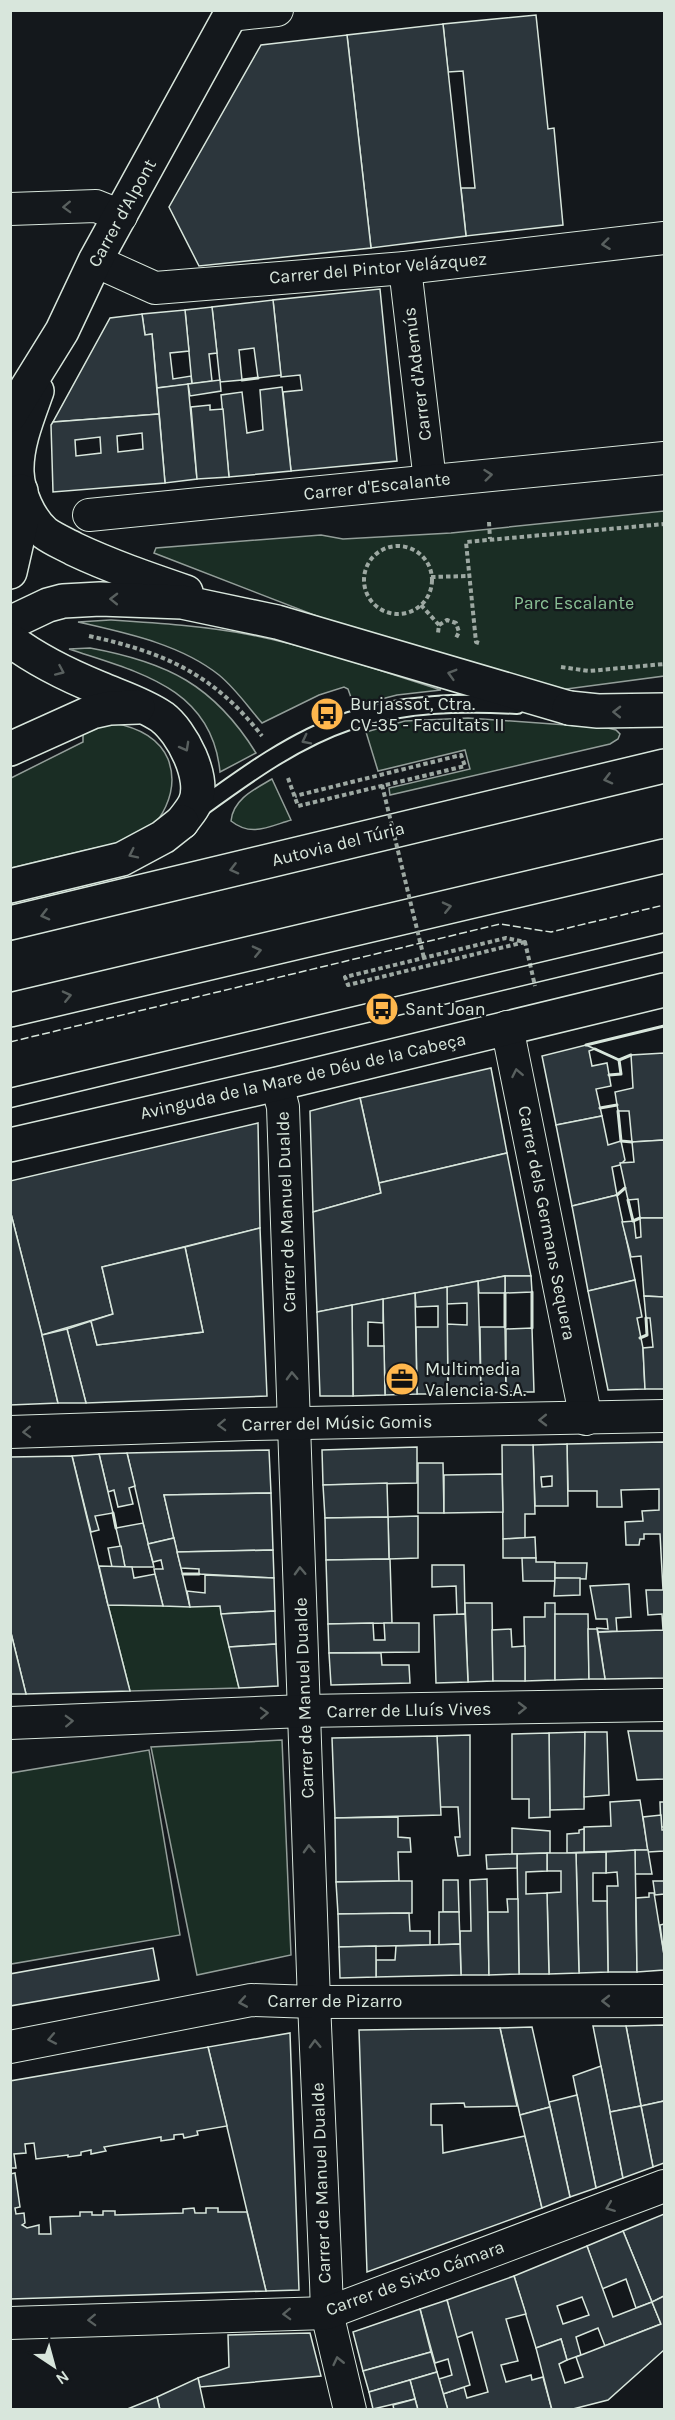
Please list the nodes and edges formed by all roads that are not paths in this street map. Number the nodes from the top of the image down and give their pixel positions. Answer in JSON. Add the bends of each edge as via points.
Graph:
{"nodes":[{"id":1,"x":277,"y":10,"type":"edge"},
{"id":2,"x":232,"y":13,"type":"edge"},
{"id":3,"x":10,"y":209,"type":"edge"},
{"id":4,"x":121,"y":216,"type":"junction"},
{"id":5,"x":664,"y":237,"type":"edge"},
{"id":6,"x":95,"y":261,"type":"junction"},
{"id":7,"x":405,"y":268,"type":"junction"},
{"id":8,"x":62,"y":331,"type":"junction"},
{"id":9,"x":10,"y":415,"type":"edge"},
{"id":10,"x":664,"y":458,"type":"edge"},
{"id":11,"x":430,"y":481,"type":"junction"},
{"id":12,"x":21,"y":490,"type":"junction"},
{"id":13,"x":89,"y":515,"type":"dead end"},
{"id":14,"x":10,"y":572,"type":"edge"},
{"id":15,"x":255,"y":617,"type":"junction"},
{"id":16,"x":10,"y":623,"type":"edge"},
{"id":17,"x":10,"y":640,"type":"edge"},
{"id":18,"x":144,"y":707,"type":"junction"},
{"id":19,"x":569,"y":708,"type":"junction"},
{"id":20,"x":664,"y":710,"type":"edge"},
{"id":21,"x":10,"y":749,"type":"edge"},
{"id":22,"x":664,"y":766,"type":"edge"},
{"id":23,"x":182,"y":822,"type":"junction"},
{"id":24,"x":664,"y":856,"type":"edge"},
{"id":25,"x":10,"y":886,"type":"edge"},
{"id":26,"x":10,"y":923,"type":"edge"},
{"id":27,"x":664,"y":990,"type":"edge"},
{"id":28,"x":10,"y":1010,"type":"edge"},
{"id":29,"x":507,"y":1027,"type":"junction"},
{"id":30,"x":277,"y":1084,"type":"junction"},
{"id":31,"x":10,"y":1145,"type":"edge"},
{"id":32,"x":664,"y":1416,"type":"edge"},
{"id":33,"x":586,"y":1419,"type":"junction"},
{"id":34,"x":293,"y":1424,"type":"junction"},
{"id":35,"x":10,"y":1432,"type":"edge"},
{"id":36,"x":664,"y":1705,"type":"edge"},
{"id":37,"x":304,"y":1711,"type":"junction"},
{"id":38,"x":10,"y":1723,"type":"edge"},
{"id":39,"x":664,"y":2001,"type":"edge"},
{"id":40,"x":314,"y":2002,"type":"junction"},
{"id":41,"x":10,"y":2047,"type":"edge"},
{"id":42,"x":664,"y":2186,"type":"edge"},
{"id":43,"x":327,"y":2313,"type":"junction"},
{"id":44,"x":10,"y":2323,"type":"edge"},
{"id":45,"x":350,"y":2409,"type":"edge"}],
"edges":[{"from":1,"to":2,"type":"street"},
{"from":2,"to":4,"type":"main road","name":"Carrer d'Alpont"},
{"from":4,"to":3,"type":"street","one_way":true,"via":[[96,206]]},
{"from":4,"to":6,"type":"main road","name":"Carrer d'Alpont"},
{"from":5,"to":7,"type":"street","name":"Carrer del Pintor Velázquez","one_way":true},
{"from":6,"to":7,"type":"street","name":"Carrer del Pintor Velázquez","via":[[155,288]]},
{"from":6,"to":8,"type":"main road","name":"Carrer d'Alpont"},
{"from":7,"to":11,"type":"street","name":"Carrer d'Ademús"},
{"from":8,"to":9,"type":"main road","name":"Carrer d'Alpont"},
{"from":8,"to":12,"type":"main road","via":[[23,433],[17,472]]},
{"from":11,"to":10,"type":"street","name":"Carrer d'Escalante","one_way":true},
{"from":11,"to":13,"type":"street","name":"Carrer d'Escalante"},
{"from":12,"to":14,"type":"main road","via":[[21,524]]},
{"from":12,"to":15,"type":"main road","via":[[31,516],[46,533],[67,545],[115,567]]},
{"from":15,"to":16,"type":"main road","one_way":true,"via":[[182,602],[100,599],[63,601]]},
{"from":19,"to":15,"type":"main road","one_way":true},
{"from":17,"to":18,"type":"main road","one_way":true,"via":[[48,665]]},
{"from":18,"to":21,"type":"main road","via":[[92,712]]},
{"from":18,"to":23,"type":"main road","one_way":true,"via":[[163,718],[176,733],[194,769],[195,803]]},
{"from":20,"to":19,"type":"main road","one_way":true},
{"from":19,"to":23,"type":"lane","one_way":true,"via":[[487,703],[434,705],[390,711],[339,725],[308,738],[232,784]]},
{"from":22,"to":26,"type":"main road","name":"Autovia del Túria","one_way":true},
{"from":23,"to":25,"type":"main road","one_way":true,"via":[[122,859]]},
{"from":28,"to":24,"type":"main road","one_way":true},
{"from":27,"to":29,"type":"main road","name":"Avinguda de la Mare de Déu de la Cabeça"},
{"from":29,"to":30,"type":"main road","name":"Avinguda de la Mare de Déu de la Cabeça"},
{"from":33,"to":29,"type":"street","name":"Carrer dels Germans Sequera","one_way":true},
{"from":30,"to":31,"type":"main road","name":"Avinguda de la Mare de Déu de la Cabeça"},
{"from":34,"to":30,"type":"street","name":"Carrer de Manuel Dualde","one_way":true,"via":[[283,1107]]},
{"from":32,"to":33,"type":"street","name":"Carrer del Músic Gomis"},
{"from":33,"to":34,"type":"street","name":"Carrer del Músic Gomis","one_way":true},
{"from":34,"to":35,"type":"street","name":"Carrer del Músic Gomis","one_way":true},
{"from":37,"to":34,"type":"street","name":"Carrer de Manuel Dualde","one_way":true},
{"from":37,"to":36,"type":"street","name":"Carrer de Lluís Vives","one_way":true},
{"from":38,"to":37,"type":"street","name":"Carrer de Lluís Vives","one_way":true},
{"from":40,"to":37,"type":"street","name":"Carrer de Manuel Dualde","one_way":true},
{"from":39,"to":40,"type":"street","name":"Carrer de Pizarro","one_way":true},
{"from":40,"to":41,"type":"street","name":"Carrer de Pizarro","one_way":true,"via":[[251,2000]]},
{"from":43,"to":40,"type":"street","name":"Carrer de Manuel Dualde","one_way":true},
{"from":42,"to":43,"type":"street","name":"Carrer de Sixto Cámara","one_way":true},
{"from":43,"to":44,"type":"street","name":"Carrer de Sixto Cámara","one_way":true},
{"from":45,"to":43,"type":"street","name":"Carrer de Manuel Dualde","one_way":true}]}
